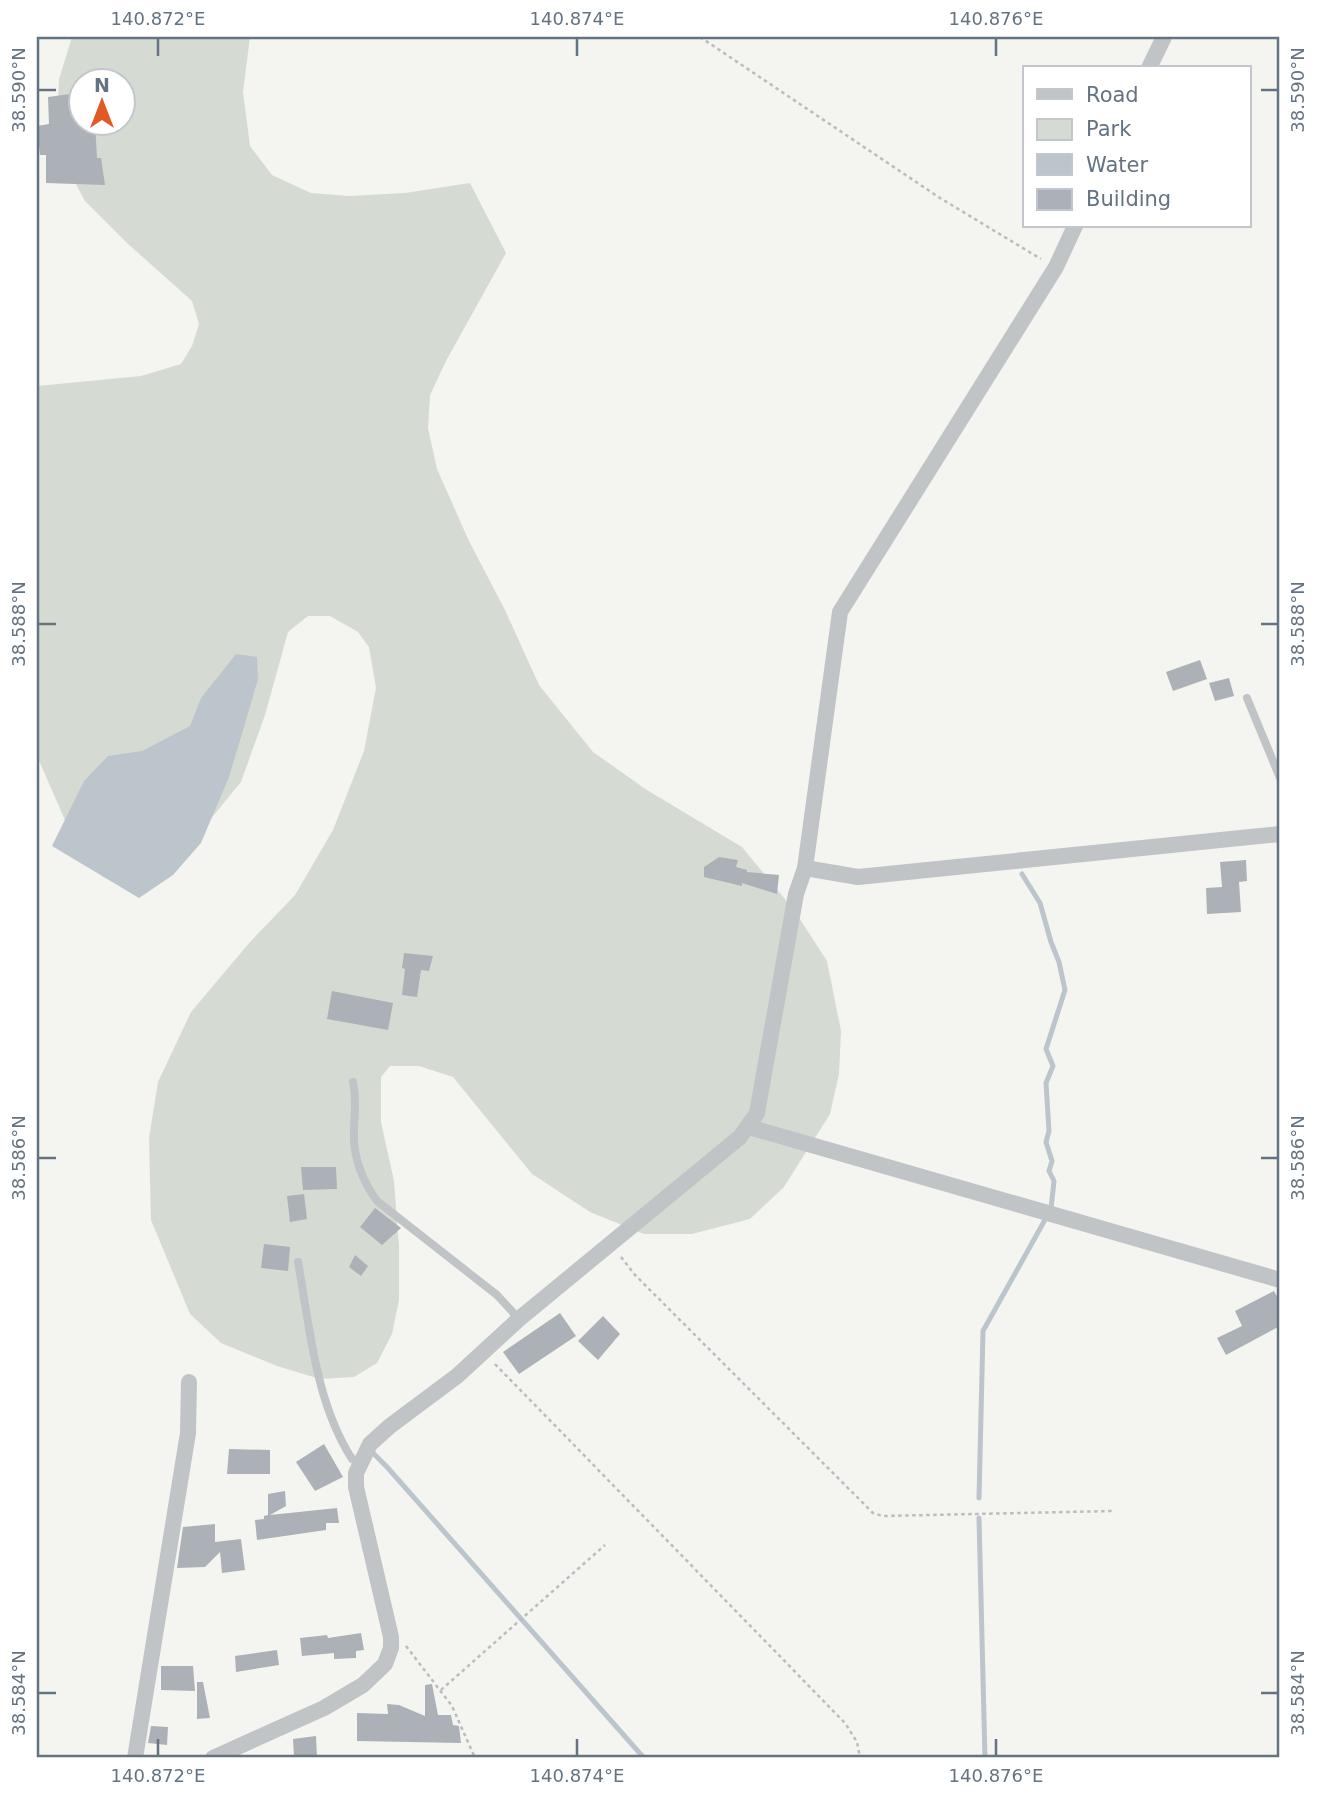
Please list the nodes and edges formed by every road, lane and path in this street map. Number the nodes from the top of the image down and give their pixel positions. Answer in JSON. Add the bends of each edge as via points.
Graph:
{"nodes":[{"id":1,"x":700,"y":37,"type":"edge"},
{"id":2,"x":1164,"y":37,"type":"edge"},
{"id":3,"x":1150,"y":66,"type":"edge"},
{"id":4,"x":1074,"y":228,"type":"edge"},
{"id":5,"x":1056,"y":267,"type":"junction"},
{"id":6,"x":1247,"y":698,"type":"dead end"},
{"id":7,"x":1280,"y":778,"type":"edge"},
{"id":8,"x":1280,"y":834,"type":"edge"},
{"id":9,"x":805,"y":868,"type":"junction"},
{"id":10,"x":353,"y":1083,"type":"dead end"},
{"id":11,"x":749,"y":1127,"type":"junction"},
{"id":12,"x":610,"y":1243,"type":"junction"},
{"id":13,"x":298,"y":1262,"type":"dead end"},
{"id":14,"x":1280,"y":1280,"type":"edge"},
{"id":15,"x":519,"y":1319,"type":"junction"},
{"id":16,"x":483,"y":1352,"type":"junction"},
{"id":17,"x":189,"y":1382,"type":"dead end"},
{"id":18,"x":361,"y":1461,"type":"junction"},
{"id":19,"x":1112,"y":1511,"type":"dead end"},
{"id":20,"x":605,"y":1545,"type":"dead end"},
{"id":21,"x":391,"y":1637,"type":"junction"},
{"id":22,"x":441,"y":1690,"type":"junction"},
{"id":23,"x":135,"y":1758,"type":"edge"},
{"id":24,"x":213,"y":1758,"type":"edge"},
{"id":25,"x":475,"y":1758,"type":"edge"},
{"id":26,"x":860,"y":1758,"type":"edge"}],
"edges":[{"from":1,"to":5,"type":"path","via":[[940,198]]},
{"from":2,"to":3,"type":"street"},
{"from":4,"to":5,"type":"street"},
{"from":5,"to":9,"type":"street","via":[[840,612]]},
{"from":6,"to":7,"type":"lane"},
{"from":8,"to":9,"type":"street","via":[[858,877]]},
{"from":9,"to":11,"type":"street","via":[[796,894],[757,1113]]},
{"from":10,"to":15,"type":"lane","via":[[357,1100],[353,1136],[366,1187],[377,1201],[497,1295]]},
{"from":11,"to":12,"type":"street"},
{"from":11,"to":14,"type":"street"},
{"from":12,"to":15,"type":"street"},
{"from":12,"to":19,"type":"path","via":[[635,1275],[873,1513]]},
{"from":13,"to":18,"type":"lane","via":[[325,1403],[352,1460]]},
{"from":15,"to":16,"type":"street"},
{"from":16,"to":18,"type":"street","via":[[380,1435]]},
{"from":16,"to":26,"type":"path","via":[[845,1723],[857,1742]]},
{"from":17,"to":23,"type":"street","via":[[188,1433]]},
{"from":18,"to":21,"type":"street","via":[[356,1488]]},
{"from":20,"to":22,"type":"path"},
{"from":21,"to":22,"type":"path","via":[[410,1649]]},
{"from":21,"to":24,"type":"street","via":[[385,1664],[363,1685],[324,1708]]},
{"from":22,"to":25,"type":"path"}]}
